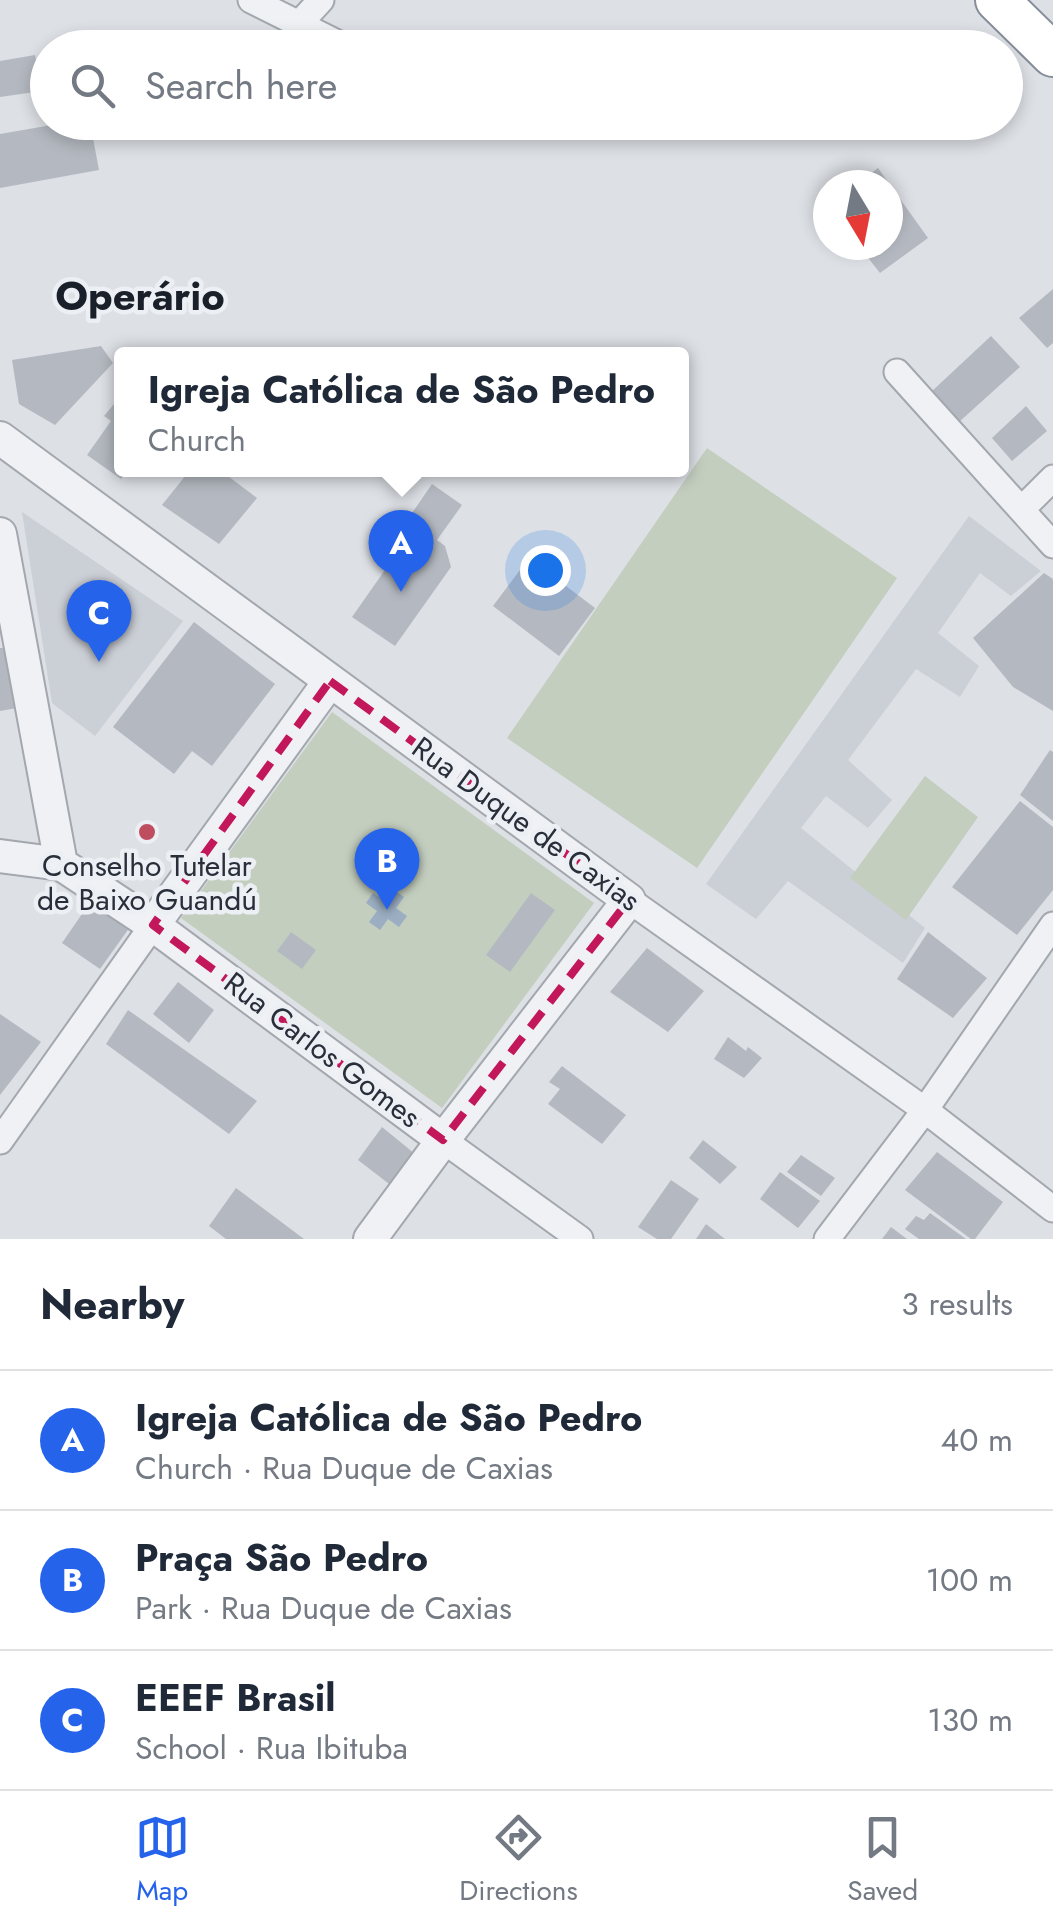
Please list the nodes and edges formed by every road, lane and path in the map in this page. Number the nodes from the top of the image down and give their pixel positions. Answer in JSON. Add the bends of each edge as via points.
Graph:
{"nodes":[{"id":1,"x":250,"y":0,"type":"edge"},
{"id":2,"x":321,"y":0,"type":"edge"},
{"id":3,"x":997,"y":0,"type":"edge"},
{"id":4,"x":299,"y":24,"type":"junction"},
{"id":5,"x":311,"y":30,"type":"edge"},
{"id":6,"x":1053,"y":55,"type":"edge"},
{"id":7,"x":897,"y":372,"type":"dead end"},
{"id":8,"x":0,"y":438,"type":"edge"},
{"id":9,"x":1053,"y":478,"type":"edge"},
{"id":10,"x":1022,"y":509,"type":"junction"},
{"id":11,"x":0,"y":534,"type":"edge"},
{"id":12,"x":1053,"y":544,"type":"edge"},
{"id":13,"x":7,"y":618,"type":"edge"},
{"id":14,"x":330,"y":681,"type":"junction"},
{"id":15,"x":0,"y":856,"type":"edge"},
{"id":16,"x":62,"y":864,"type":"junction"},
{"id":17,"x":629,"y":900,"type":"junction"},
{"id":18,"x":153,"y":925,"type":"junction"},
{"id":19,"x":1053,"y":925,"type":"edge"},
{"id":20,"x":925,"y":1110,"type":"junction"},
{"id":21,"x":443,"y":1140,"type":"junction"},
{"id":22,"x":0,"y":1141,"type":"edge"},
{"id":23,"x":1053,"y":1208,"type":"edge"},
{"id":24,"x":370,"y":1239,"type":"edge"},
{"id":25,"x":580,"y":1239,"type":"edge"},
{"id":26,"x":827,"y":1239,"type":"edge"}],
"edges":[{"from":1,"to":4,"type":"street"},
{"from":2,"to":4,"type":"street"},
{"from":3,"to":6,"type":"highway"},
{"from":4,"to":5,"type":"street"},
{"from":7,"to":10,"type":"street"},
{"from":8,"to":14,"type":"street","name":"Rua Duque de Caxias"},
{"from":9,"to":10,"type":"street"},
{"from":10,"to":12,"type":"street"},
{"from":11,"to":13,"type":"street"},
{"from":13,"to":16,"type":"street"},
{"from":14,"to":17,"type":"street","name":"Rua Duque de Caxias"},
{"from":14,"to":18,"type":"street"},
{"from":15,"to":16,"type":"street"},
{"from":16,"to":18,"type":"street","name":"Rua Carlos Gomes"},
{"from":17,"to":20,"type":"street","name":"Rua Duque de Caxias"},
{"from":17,"to":21,"type":"street"},
{"from":18,"to":21,"type":"street","name":"Rua Carlos Gomes"},
{"from":18,"to":22,"type":"street"},
{"from":19,"to":20,"type":"street"},
{"from":20,"to":23,"type":"street","name":"Rua Duque de Caxias"},
{"from":20,"to":26,"type":"street"},
{"from":21,"to":24,"type":"street"},
{"from":21,"to":25,"type":"street","name":"Rua Carlos Gomes"}]}
